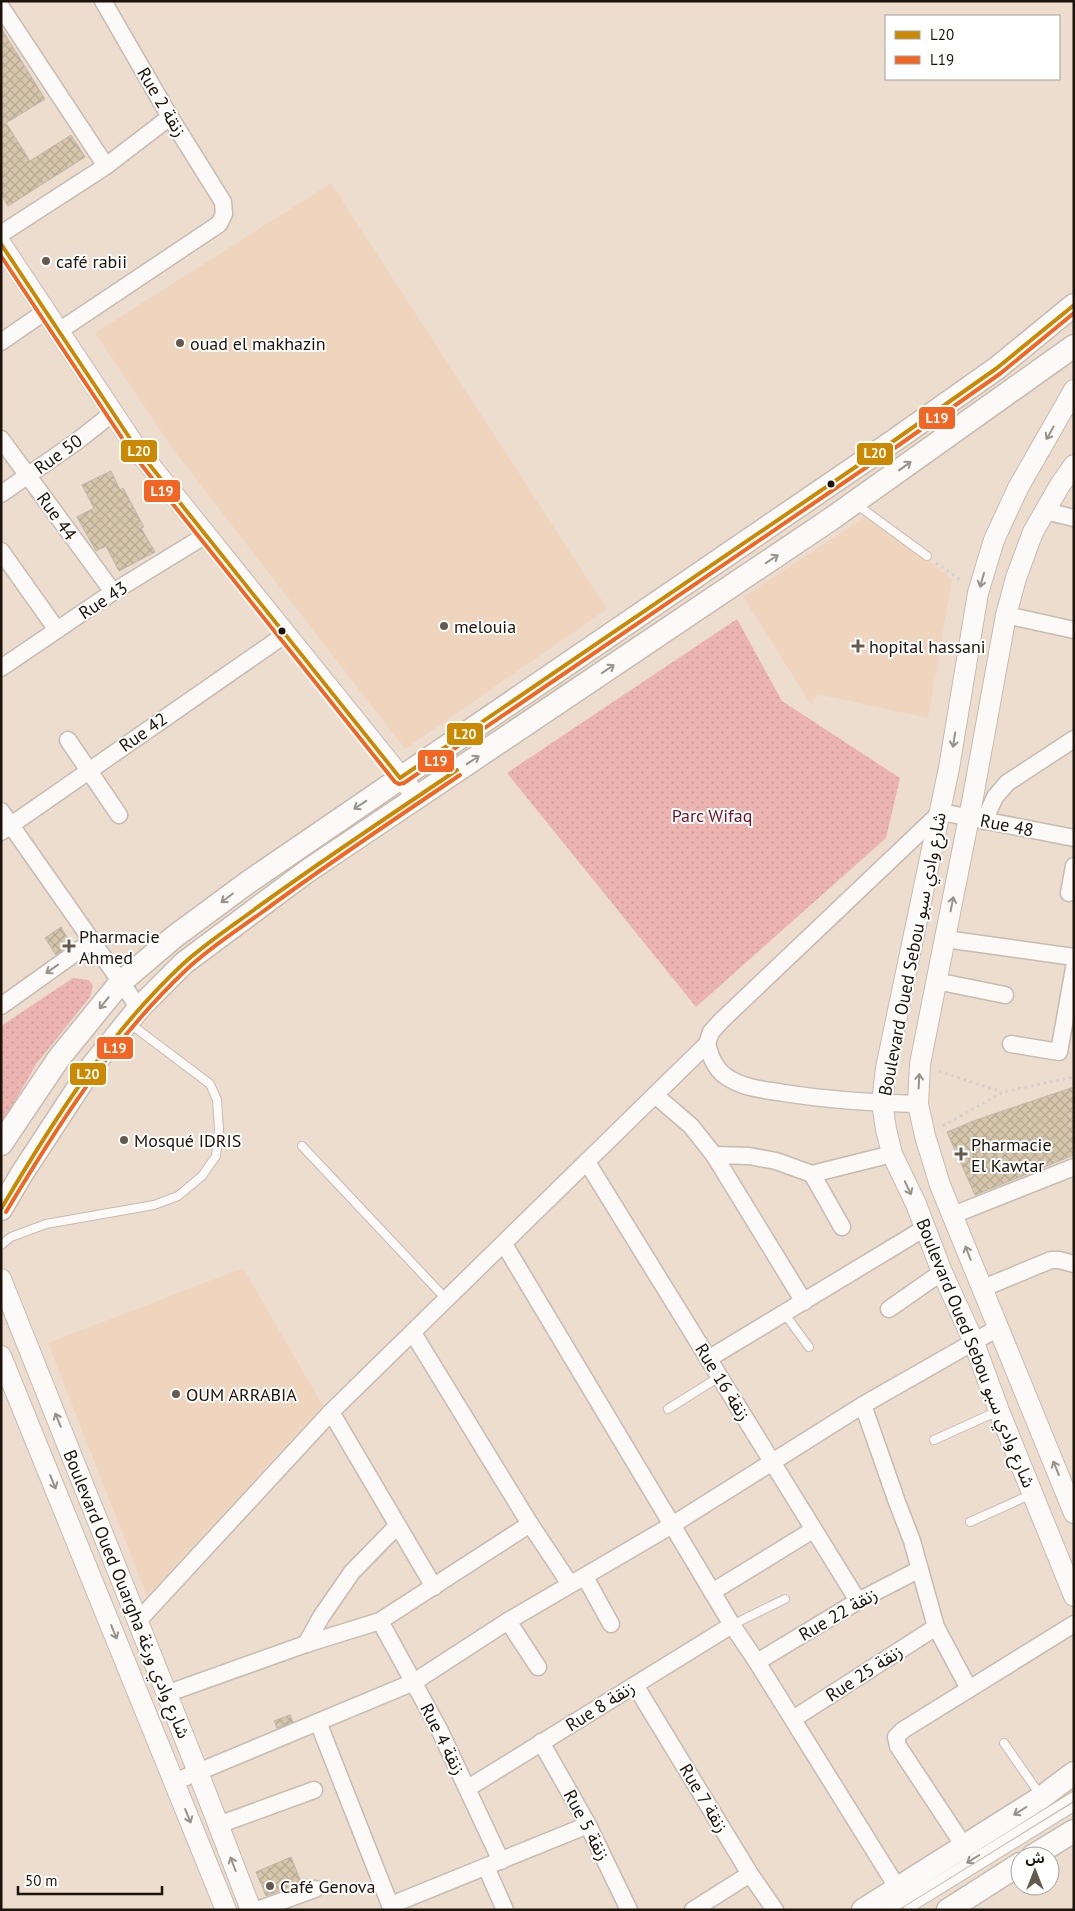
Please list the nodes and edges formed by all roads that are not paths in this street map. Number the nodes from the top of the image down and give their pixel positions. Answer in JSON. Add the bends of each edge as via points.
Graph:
{"nodes":[{"id":1,"x":102,"y":1,"type":"edge"},
{"id":2,"x":1,"y":7,"type":"edge"},
{"id":3,"x":170,"y":117,"type":"junction"},
{"id":4,"x":106,"y":166,"type":"junction"},
{"id":5,"x":1,"y":234,"type":"edge"},
{"id":6,"x":1,"y":244,"type":"edge"},
{"id":7,"x":1074,"y":305,"type":"edge"},
{"id":8,"x":46,"y":311,"type":"junction"},
{"id":9,"x":59,"y":331,"type":"junction"},
{"id":10,"x":1,"y":342,"type":"edge"},
{"id":11,"x":1074,"y":346,"type":"edge"},
{"id":12,"x":1074,"y":390,"type":"edge"},
{"id":13,"x":114,"y":412,"type":"junction"},
{"id":14,"x":1,"y":439,"type":"edge"},
{"id":15,"x":1074,"y":465,"type":"edge"},
{"id":16,"x":27,"y":476,"type":"junction"},
{"id":17,"x":837,"y":480,"type":"junction"},
{"id":18,"x":1,"y":494,"type":"edge"},
{"id":19,"x":854,"y":503,"type":"junction"},
{"id":20,"x":1045,"y":511,"type":"junction"},
{"id":21,"x":1074,"y":518,"type":"edge"},
{"id":22,"x":206,"y":535,"type":"junction"},
{"id":23,"x":734,"y":550,"type":"junction"},
{"id":24,"x":1,"y":551,"type":"edge"},
{"id":25,"x":927,"y":556,"type":"road end"},
{"id":26,"x":750,"y":574,"type":"junction"},
{"id":27,"x":113,"y":592,"type":"junction"},
{"id":28,"x":1006,"y":615,"type":"junction"},
{"id":29,"x":57,"y":630,"type":"junction"},
{"id":30,"x":1074,"y":630,"type":"edge"},
{"id":31,"x":286,"y":634,"type":"junction"},
{"id":32,"x":1,"y":668,"type":"edge"},
{"id":33,"x":1074,"y":738,"type":"edge"},
{"id":34,"x":68,"y":740,"type":"dead end"},
{"id":35,"x":88,"y":770,"type":"junction"},
{"id":36,"x":400,"y":778,"type":"junction"},
{"id":37,"x":417,"y":797,"type":"junction"},
{"id":38,"x":1,"y":811,"type":"edge"},
{"id":39,"x":941,"y":812,"type":"junction"},
{"id":40,"x":119,"y":815,"type":"dead end"},
{"id":41,"x":976,"y":820,"type":"junction"},
{"id":42,"x":6,"y":828,"type":"edge"},
{"id":43,"x":1074,"y":838,"type":"edge"},
{"id":44,"x":1074,"y":866,"type":"edge"},
{"id":45,"x":1069,"y":893,"type":"dead end"},
{"id":46,"x":945,"y":938,"type":"junction"},
{"id":47,"x":92,"y":941,"type":"junction"},
{"id":48,"x":1074,"y":957,"type":"edge"},
{"id":49,"x":1074,"y":968,"type":"edge"},
{"id":50,"x":936,"y":981,"type":"junction"},
{"id":51,"x":120,"y":983,"type":"junction"},
{"id":52,"x":1005,"y":995,"type":"dead end"},
{"id":53,"x":1,"y":1006,"type":"edge"},
{"id":54,"x":133,"y":1015,"type":"junction"},
{"id":55,"x":1069,"y":1018,"type":"edge"},
{"id":56,"x":707,"y":1044,"type":"junction"},
{"id":57,"x":1012,"y":1044,"type":"dead end"},
{"id":58,"x":655,"y":1095,"type":"junction"},
{"id":59,"x":882,"y":1103,"type":"junction"},
{"id":60,"x":918,"y":1104,"type":"junction"},
{"id":61,"x":1,"y":1144,"type":"edge"},
{"id":62,"x":302,"y":1146,"type":"dead end"},
{"id":63,"x":892,"y":1154,"type":"junction"},
{"id":64,"x":714,"y":1155,"type":"junction"},
{"id":65,"x":587,"y":1162,"type":"junction"},
{"id":66,"x":1074,"y":1167,"type":"edge"},
{"id":67,"x":812,"y":1174,"type":"junction"},
{"id":68,"x":1,"y":1209,"type":"edge"},
{"id":69,"x":953,"y":1215,"type":"junction"},
{"id":70,"x":842,"y":1227,"type":"dead end"},
{"id":71,"x":925,"y":1228,"type":"junction"},
{"id":72,"x":504,"y":1244,"type":"junction"},
{"id":73,"x":1,"y":1245,"type":"edge"},
{"id":74,"x":1074,"y":1264,"type":"edge"},
{"id":75,"x":942,"y":1272,"type":"junction"},
{"id":76,"x":1,"y":1279,"type":"edge"},
{"id":77,"x":981,"y":1289,"type":"junction"},
{"id":78,"x":447,"y":1300,"type":"junction"},
{"id":79,"x":804,"y":1302,"type":"junction"},
{"id":80,"x":889,"y":1309,"type":"dead end"},
{"id":81,"x":784,"y":1313,"type":"junction"},
{"id":82,"x":998,"y":1328,"type":"junction"},
{"id":83,"x":413,"y":1333,"type":"junction"},
{"id":84,"x":973,"y":1340,"type":"junction"},
{"id":85,"x":810,"y":1347,"type":"dead end"},
{"id":86,"x":1,"y":1356,"type":"edge"},
{"id":87,"x":708,"y":1359,"type":"junction"},
{"id":88,"x":719,"y":1377,"type":"junction"},
{"id":89,"x":863,"y":1405,"type":"junction"},
{"id":90,"x":668,"y":1409,"type":"dead end"},
{"id":91,"x":999,"y":1411,"type":"junction"},
{"id":92,"x":332,"y":1412,"type":"junction"},
{"id":93,"x":934,"y":1440,"type":"dead end"},
{"id":94,"x":773,"y":1461,"type":"junction"},
{"id":95,"x":1033,"y":1494,"type":"junction"},
{"id":96,"x":1074,"y":1513,"type":"edge"},
{"id":97,"x":970,"y":1522,"type":"dead end"},
{"id":98,"x":530,"y":1524,"type":"junction"},
{"id":99,"x":672,"y":1525,"type":"junction"},
{"id":100,"x":397,"y":1526,"type":"junction"},
{"id":101,"x":813,"y":1530,"type":"junction"},
{"id":102,"x":920,"y":1568,"type":"junction"},
{"id":103,"x":578,"y":1581,"type":"junction"},
{"id":104,"x":434,"y":1587,"type":"junction"},
{"id":105,"x":712,"y":1592,"type":"junction"},
{"id":106,"x":1074,"y":1596,"type":"edge"},
{"id":107,"x":785,"y":1599,"type":"dead end"},
{"id":108,"x":858,"y":1601,"type":"junction"},
{"id":109,"x":380,"y":1620,"type":"junction"},
{"id":110,"x":138,"y":1621,"type":"junction"},
{"id":111,"x":508,"y":1622,"type":"junction"},
{"id":112,"x":611,"y":1624,"type":"dead end"},
{"id":113,"x":1074,"y":1624,"type":"edge"},
{"id":114,"x":732,"y":1625,"type":"junction"},
{"id":115,"x":936,"y":1627,"type":"junction"},
{"id":116,"x":306,"y":1644,"type":"junction"},
{"id":117,"x":757,"y":1662,"type":"junction"},
{"id":118,"x":538,"y":1668,"type":"dead end"},
{"id":119,"x":414,"y":1682,"type":"junction"},
{"id":120,"x":635,"y":1685,"type":"junction"},
{"id":121,"x":969,"y":1689,"type":"junction"},
{"id":122,"x":166,"y":1694,"type":"junction"},
{"id":123,"x":793,"y":1720,"type":"junction"},
{"id":124,"x":318,"y":1722,"type":"junction"},
{"id":125,"x":541,"y":1742,"type":"junction"},
{"id":126,"x":1004,"y":1743,"type":"dead end"},
{"id":127,"x":198,"y":1772,"type":"junction"},
{"id":128,"x":1074,"y":1773,"type":"edge"},
{"id":129,"x":174,"y":1782,"type":"junction"},
{"id":130,"x":468,"y":1788,"type":"junction"},
{"id":131,"x":314,"y":1790,"type":"dead end"},
{"id":132,"x":1074,"y":1796,"type":"edge"},
{"id":133,"x":1042,"y":1797,"type":"junction"},
{"id":134,"x":1074,"y":1806,"type":"edge"},
{"id":135,"x":218,"y":1825,"type":"junction"},
{"id":136,"x":588,"y":1825,"type":"junction"},
{"id":137,"x":1074,"y":1831,"type":"edge"},
{"id":138,"x":964,"y":1846,"type":"junction"},
{"id":139,"x":1049,"y":1846,"type":"edge"},
{"id":140,"x":494,"y":1864,"type":"junction"},
{"id":141,"x":1010,"y":1870,"type":"edge"},
{"id":142,"x":750,"y":1874,"type":"junction"},
{"id":143,"x":900,"y":1888,"type":"junction"},
{"id":144,"x":315,"y":1889,"type":"dead end"},
{"id":145,"x":391,"y":1907,"type":"edge"},
{"id":146,"x":226,"y":1910,"type":"edge"},
{"id":147,"x":251,"y":1910,"type":"edge"},
{"id":148,"x":257,"y":1910,"type":"edge"},
{"id":149,"x":505,"y":1910,"type":"edge"},
{"id":150,"x":630,"y":1910,"type":"edge"},
{"id":151,"x":693,"y":1910,"type":"edge"},
{"id":152,"x":775,"y":1910,"type":"edge"},
{"id":153,"x":863,"y":1910,"type":"edge"},
{"id":154,"x":890,"y":1910,"type":"edge"},
{"id":155,"x":907,"y":1910,"type":"edge"},
{"id":156,"x":948,"y":1910,"type":"edge"}],
"edges":[{"from":1,"to":3,"type":"street","name":"Rue 2 زنقة"},
{"from":2,"to":4,"type":"street"},
{"from":3,"to":4,"type":"street"},
{"from":3,"to":9,"type":"street","name":"Rue 2 زنقة","via":[[223,202],[224,214],[219,224]]},
{"from":4,"to":5,"type":"street"},
{"from":6,"to":8,"type":"street"},
{"from":7,"to":17,"type":"main road","via":[[996,368]]},
{"from":8,"to":9,"type":"street"},
{"from":8,"to":10,"type":"street"},
{"from":9,"to":13,"type":"street"},
{"from":19,"to":11,"type":"main road","one_way":true},
{"from":12,"to":39,"type":"street","name":"Boulevard Oued Sebou شارع وادي سبو","one_way":true,"via":[[1018,488],[994,540],[978,593]]},
{"from":13,"to":16,"type":"street","name":"Rue 50"},
{"from":13,"to":22,"type":"street","via":[[137,449]]},
{"from":14,"to":16,"type":"street","name":"Rue 44"},
{"from":15,"to":20,"type":"street","name":"Boulevard Oued Sebou شارع وادي سبو"},
{"from":16,"to":18,"type":"street","name":"Rue 50"},
{"from":16,"to":27,"type":"street","name":"Rue 44"},
{"from":17,"to":19,"type":"main road"},
{"from":17,"to":23,"type":"main road"},
{"from":19,"to":25,"type":"lane"},
{"from":26,"to":19,"type":"main road","one_way":true},
{"from":20,"to":21,"type":"street"},
{"from":20,"to":28,"type":"street","name":"Boulevard Oued Sebou شارع وادي سبو","via":[[1033,532]]},
{"from":22,"to":27,"type":"street","name":"Rue 43"},
{"from":22,"to":31,"type":"street"},
{"from":23,"to":26,"type":"main road"},
{"from":23,"to":36,"type":"main road"},
{"from":24,"to":29,"type":"street"},
{"from":37,"to":26,"type":"main road","one_way":true},
{"from":27,"to":29,"type":"street","name":"Rue 43"},
{"from":28,"to":30,"type":"street"},
{"from":28,"to":41,"type":"street","name":"Boulevard Oued Sebou شارع وادي سبو"},
{"from":29,"to":32,"type":"street","name":"Rue 43"},
{"from":31,"to":35,"type":"street","name":"Rue 42"},
{"from":31,"to":36,"type":"street"},
{"from":33,"to":41,"type":"street","via":[[1008,784]]},
{"from":34,"to":35,"type":"street"},
{"from":35,"to":40,"type":"street"},
{"from":35,"to":42,"type":"street","name":"Rue 42"},
{"from":36,"to":37,"type":"street"},
{"from":36,"to":51,"type":"main road","one_way":true,"via":[[247,883],[174,937]]},
{"from":37,"to":54,"type":"main road","via":[[306,872],[184,963]]},
{"from":38,"to":42,"type":"street"},
{"from":39,"to":41,"type":"street","name":"Rue 48"},
{"from":39,"to":56,"type":"street","via":[[721,1021],[711,1032]]},
{"from":39,"to":59,"type":"street","name":"Boulevard Oued Sebou شارع وادي سبو","via":[[886,1068]]},
{"from":41,"to":43,"type":"street","name":"Rue 48"},
{"from":46,"to":41,"type":"street","name":"Boulevard Oued Sebou شارع وادي سبو","one_way":true},
{"from":42,"to":47,"type":"street"},
{"from":44,"to":45,"type":"street"},
{"from":46,"to":48,"type":"street"},
{"from":46,"to":50,"type":"street","name":"Boulevard Oued Sebou شارع وادي سبو"},
{"from":47,"to":51,"type":"street"},
{"from":47,"to":53,"type":"street","one_way":true},
{"from":49,"to":55,"type":"street"},
{"from":50,"to":52,"type":"street"},
{"from":60,"to":50,"type":"street","name":"Boulevard Oued Sebou شارع وادي سبو","one_way":true,"via":[[920,1064]]},
{"from":51,"to":54,"type":"street"},
{"from":51,"to":61,"type":"main road","one_way":true,"via":[[60,1058]]},
{"from":54,"to":68,"type":"main road","via":[[93,1065]]},
{"from":54,"to":73,"type":"lane","via":[[210,1084],[217,1100],[219,1129],[216,1156],[202,1176],[178,1196],[154,1205],[46,1224],[11,1237]]},
{"from":55,"to":57,"type":"street","via":[[1058,1052]]},
{"from":56,"to":58,"type":"street"},
{"from":56,"to":59,"type":"street","via":[[718,1068],[731,1080],[749,1087],[816,1098]]},
{"from":58,"to":64,"type":"street","via":[[691,1126]]},
{"from":58,"to":65,"type":"street"},
{"from":59,"to":60,"type":"street"},
{"from":59,"to":63,"type":"street","name":"Boulevard Oued Sebou شارع وادي سبو"},
{"from":60,"to":69,"type":"street","name":"Boulevard Oued Sebou شارع وادي سبو","via":[[940,1185]]},
{"from":62,"to":78,"type":"lane"},
{"from":63,"to":67,"type":"street"},
{"from":63,"to":71,"type":"street","name":"Boulevard Oued Sebou شارع وادي سبو","one_way":true},
{"from":64,"to":67,"type":"street","via":[[776,1161]]},
{"from":64,"to":79,"type":"street"},
{"from":65,"to":72,"type":"street"},
{"from":65,"to":87,"type":"street","name":"Rue 16 زنقة"},
{"from":66,"to":69,"type":"street"},
{"from":67,"to":70,"type":"street"},
{"from":77,"to":69,"type":"street","name":"Boulevard Oued Sebou شارع وادي سبو","one_way":true},
{"from":71,"to":75,"type":"street","name":"Boulevard Oued Sebou شارع وادي سبو"},
{"from":71,"to":79,"type":"street"},
{"from":72,"to":78,"type":"street"},
{"from":72,"to":99,"type":"street"},
{"from":74,"to":77,"type":"street","via":[[1051,1260]]},
{"from":75,"to":80,"type":"street"},
{"from":75,"to":84,"type":"street","name":"Boulevard Oued Sebou شارع وادي سبو"},
{"from":110,"to":76,"type":"street","name":"Boulevard Oued Ouargha شارع وادي ورغة","one_way":true},
{"from":77,"to":82,"type":"street","name":"Boulevard Oued Sebou شارع وادي سبو"},
{"from":78,"to":83,"type":"street"},
{"from":79,"to":81,"type":"street"},
{"from":81,"to":85,"type":"lane"},
{"from":81,"to":87,"type":"street"},
{"from":82,"to":84,"type":"street"},
{"from":96,"to":82,"type":"street","name":"Boulevard Oued Sebou شارع وادي سبو","one_way":true},
{"from":83,"to":92,"type":"street"},
{"from":83,"to":98,"type":"street"},
{"from":84,"to":89,"type":"street"},
{"from":84,"to":91,"type":"street","name":"Boulevard Oued Sebou شارع وادي سبو"},
{"from":86,"to":129,"type":"street","name":"Boulevard Oued Ouargha شارع وادي ورغة","one_way":true},
{"from":87,"to":88,"type":"street","name":"Rue 16 زنقة"},
{"from":88,"to":90,"type":"lane"},
{"from":88,"to":94,"type":"street","name":"Rue 16 زنقة"},
{"from":89,"to":94,"type":"street"},
{"from":89,"to":102,"type":"street"},
{"from":91,"to":93,"type":"lane"},
{"from":91,"to":95,"type":"street","name":"Boulevard Oued Sebou شارع وادي سبو"},
{"from":92,"to":100,"type":"street"},
{"from":92,"to":110,"type":"street"},
{"from":94,"to":99,"type":"street"},
{"from":94,"to":101,"type":"street","name":"Rue 16 زنقة"},
{"from":95,"to":97,"type":"lane"},
{"from":95,"to":106,"type":"street","name":"Boulevard Oued Sebou شارع وادي سبو"},
{"from":98,"to":103,"type":"street"},
{"from":98,"to":104,"type":"street"},
{"from":99,"to":103,"type":"street"},
{"from":99,"to":105,"type":"street"},
{"from":100,"to":104,"type":"street"},
{"from":100,"to":116,"type":"street","via":[[352,1572]]},
{"from":101,"to":105,"type":"street"},
{"from":101,"to":108,"type":"street","name":"Rue 16 زنقة"},
{"from":102,"to":108,"type":"street","name":"Rue 22 زنقة"},
{"from":102,"to":115,"type":"street"},
{"from":103,"to":111,"type":"street"},
{"from":103,"to":112,"type":"street"},
{"from":104,"to":109,"type":"street"},
{"from":105,"to":114,"type":"street"},
{"from":107,"to":114,"type":"lane"},
{"from":108,"to":117,"type":"street","name":"Rue 22 زنقة"},
{"from":109,"to":116,"type":"street"},
{"from":109,"to":119,"type":"street","name":"Rue 4 زنقة"},
{"from":110,"to":122,"type":"street","name":"Boulevard Oued Ouargha شارع وادي ورغة"},
{"from":111,"to":118,"type":"street"},
{"from":111,"to":119,"type":"street"},
{"from":113,"to":121,"type":"street"},
{"from":114,"to":117,"type":"street"},
{"from":114,"to":120,"type":"street","name":"Rue 8 زنقة"},
{"from":115,"to":121,"type":"street"},
{"from":115,"to":123,"type":"street","name":"Rue 25 زنقة"},
{"from":116,"to":122,"type":"street"},
{"from":117,"to":123,"type":"street"},
{"from":119,"to":124,"type":"street"},
{"from":119,"to":130,"type":"street","name":"Rue 4 زنقة"},
{"from":120,"to":125,"type":"street","name":"Rue 8 زنقة"},
{"from":120,"to":142,"type":"street","name":"Rue 7 زنقة"},
{"from":121,"to":138,"type":"street","via":[[896,1737],[898,1746]]},
{"from":122,"to":127,"type":"street","name":"Boulevard Oued Ouargha شارع وادي ورغة"},
{"from":123,"to":143,"type":"street"},
{"from":124,"to":127,"type":"street"},
{"from":124,"to":145,"type":"street"},
{"from":125,"to":130,"type":"street","name":"Rue 8 زنقة"},
{"from":125,"to":136,"type":"street","name":"Rue 5 زنقة"},
{"from":126,"to":133,"type":"lane"},
{"from":127,"to":129,"type":"street"},
{"from":127,"to":135,"type":"street","name":"Boulevard Oued Ouargha شارع وادي ورغة"},
{"from":128,"to":133,"type":"main road"},
{"from":129,"to":146,"type":"street","name":"Boulevard Oued Ouargha شارع وادي ورغة","one_way":true},
{"from":130,"to":140,"type":"street","name":"Rue 4 زنقة"},
{"from":131,"to":135,"type":"street"},
{"from":132,"to":154,"type":"lane","one_way":true},
{"from":133,"to":138,"type":"main road","one_way":true},
{"from":134,"to":155,"type":"lane"},
{"from":147,"to":135,"type":"street","name":"Boulevard Oued Ouargha شارع وادي ورغة","one_way":true},
{"from":136,"to":140,"type":"street"},
{"from":136,"to":150,"type":"street","name":"Rue 5 زنقة"},
{"from":137,"to":139,"type":"main road"},
{"from":138,"to":143,"type":"main road"},
{"from":140,"to":145,"type":"street"},
{"from":140,"to":149,"type":"street","name":"Rue 4 زنقة"},
{"from":141,"to":156,"type":"main road"},
{"from":142,"to":151,"type":"street"},
{"from":142,"to":152,"type":"street","name":"Rue 7 زنقة"},
{"from":143,"to":153,"type":"main road"},
{"from":144,"to":148,"type":"street"}]}
